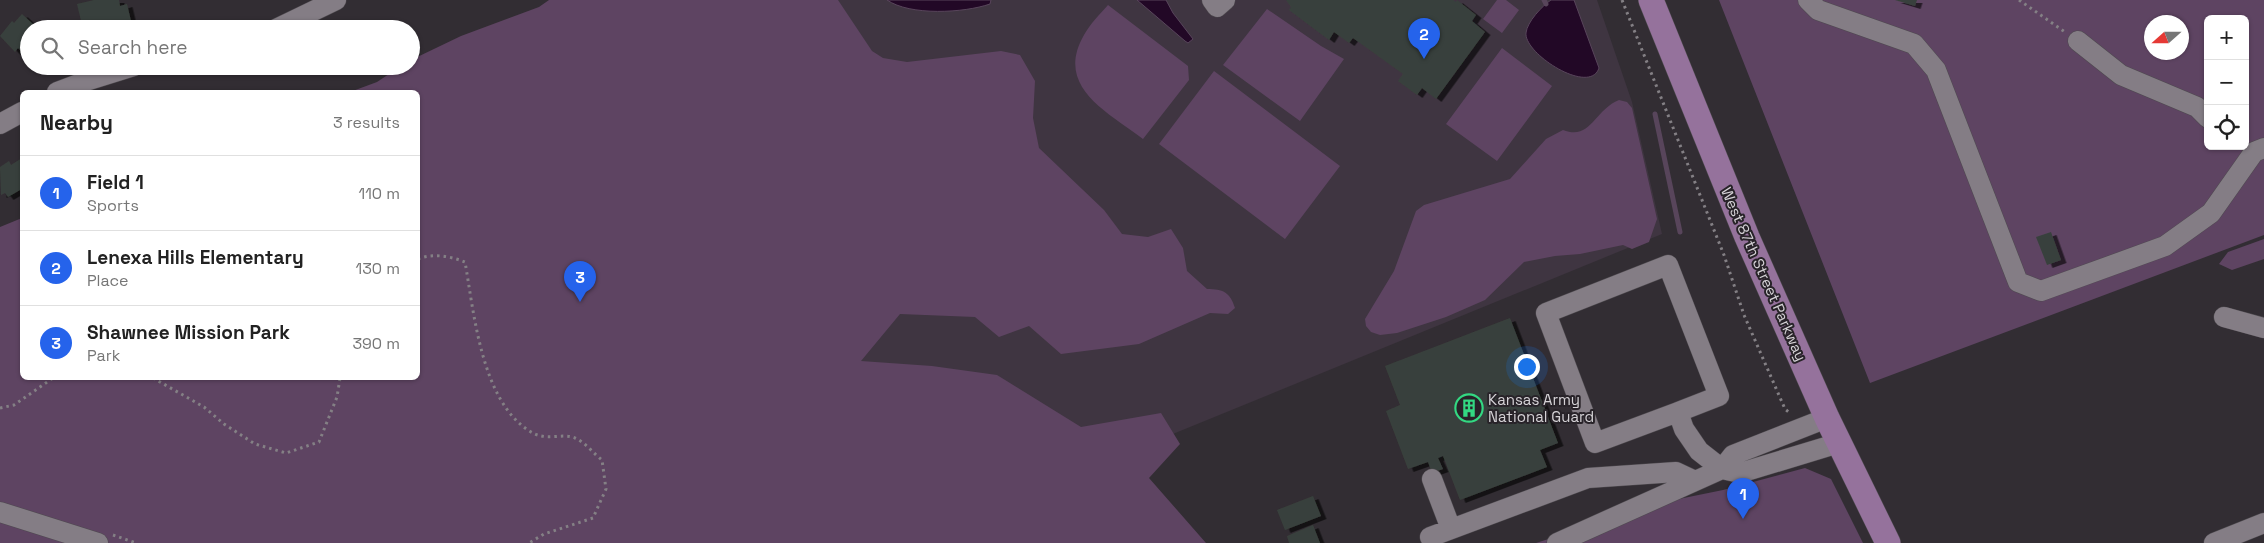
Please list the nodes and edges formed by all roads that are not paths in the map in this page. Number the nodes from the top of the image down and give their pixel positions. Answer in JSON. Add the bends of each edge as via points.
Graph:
{"nodes":[{"id":1,"x":336,"y":0,"type":"edge"},
{"id":2,"x":1212,"y":0,"type":"edge"},
{"id":3,"x":1225,"y":0,"type":"edge"},
{"id":4,"x":1808,"y":0,"type":"edge"},
{"id":5,"x":1653,"y":1,"type":"edge"},
{"id":6,"x":295,"y":20,"type":"edge"},
{"id":7,"x":2078,"y":41,"type":"road end"},
{"id":8,"x":105,"y":75,"type":"edge"},
{"id":9,"x":63,"y":90,"type":"edge"},
{"id":10,"x":20,"y":113,"type":"edge"},
{"id":11,"x":2204,"y":114,"type":"edge"},
{"id":12,"x":1,"y":122,"type":"edge"},
{"id":13,"x":2255,"y":148,"type":"edge"},
{"id":14,"x":2224,"y":317,"type":"dead end"},
{"id":15,"x":2264,"y":328,"type":"edge"},
{"id":16,"x":1678,"y":412,"type":"junction"},
{"id":17,"x":1827,"y":418,"type":"junction"},
{"id":18,"x":1839,"y":443,"type":"junction"},
{"id":19,"x":1722,"y":469,"type":"junction"},
{"id":20,"x":1432,"y":479,"type":"dead end"},
{"id":21,"x":1693,"y":480,"type":"junction"},
{"id":22,"x":0,"y":512,"type":"edge"},
{"id":23,"x":2264,"y":523,"type":"edge"},
{"id":24,"x":1451,"y":529,"type":"junction"},
{"id":25,"x":1430,"y":537,"type":"dead end"},
{"id":26,"x":98,"y":543,"type":"edge"},
{"id":27,"x":1557,"y":543,"type":"edge"},
{"id":28,"x":1888,"y":543,"type":"edge"},
{"id":29,"x":2214,"y":543,"type":"edge"}],
"edges":[{"from":1,"to":6,"type":"street"},
{"from":2,"to":3,"type":"street","via":[[1217,6]]},
{"from":4,"to":13,"type":"street","via":[[1818,10],[1914,44],[1936,70],[2018,282],[2042,291],[2165,246],[2211,212]]},
{"from":5,"to":17,"type":"main road","name":"West 87th Street Parkway","via":[[1722,179]]},
{"from":7,"to":11,"type":"street","via":[[2121,75],[2197,107]]},
{"from":8,"to":9,"type":"street"},
{"from":10,"to":12,"type":"street"},
{"from":14,"to":15,"type":"street"},
{"from":16,"to":16,"type":"street","via":[[1595,443],[1546,313],[1668,265],[1719,396]]},
{"from":16,"to":19,"type":"street","via":[[1699,451]]},
{"from":17,"to":18,"type":"main road","name":"West 87th Street Parkway"},
{"from":17,"to":19,"type":"street","via":[[1734,455]]},
{"from":18,"to":19,"type":"street","via":[[1740,473]]},
{"from":18,"to":28,"type":"main road","name":"West 87th Street Parkway"},
{"from":19,"to":21,"type":"street"},
{"from":20,"to":24,"type":"street"},
{"from":21,"to":24,"type":"street","via":[[1676,472],[1588,478]]},
{"from":21,"to":27,"type":"street"},
{"from":22,"to":26,"type":"street"},
{"from":23,"to":29,"type":"street"},
{"from":24,"to":25,"type":"street"}]}
